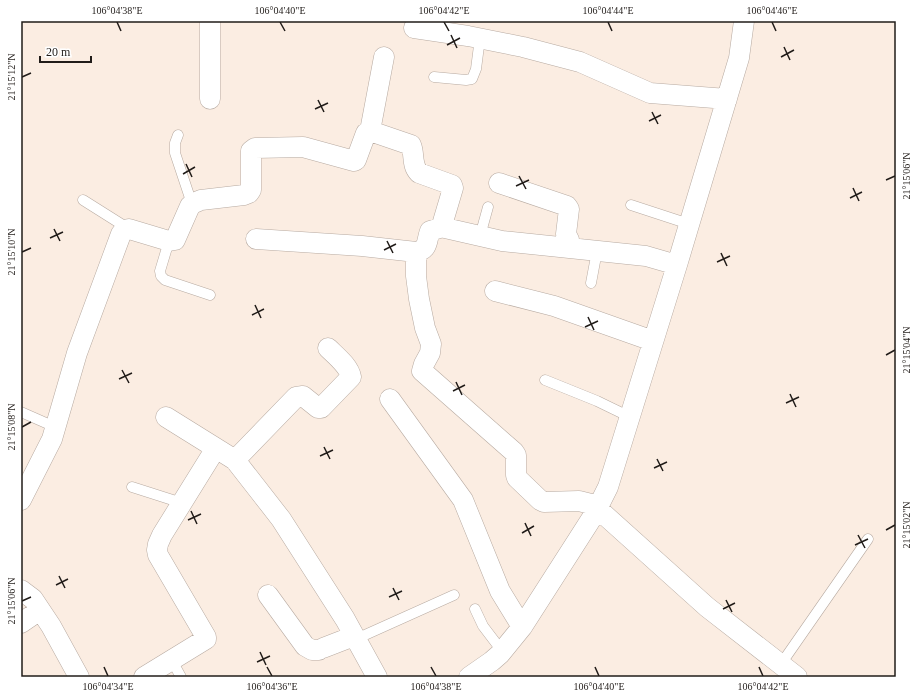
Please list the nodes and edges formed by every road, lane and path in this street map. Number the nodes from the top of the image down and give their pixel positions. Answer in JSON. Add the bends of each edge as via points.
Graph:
{"nodes":[{"id":1,"x":210,"y":21,"type":"edge"},
{"id":2,"x":744,"y":21,"type":"edge"},
{"id":3,"x":414,"y":28,"type":"dead end"},
{"id":4,"x":480,"y":38,"type":"junction"},
{"id":5,"x":384,"y":57,"type":"dead end"},
{"id":6,"x":434,"y":77,"type":"dead end"},
{"id":7,"x":210,"y":99,"type":"dead end"},
{"id":8,"x":726,"y":99,"type":"junction"},
{"id":9,"x":370,"y":131,"type":"junction"},
{"id":10,"x":178,"y":135,"type":"dead end"},
{"id":11,"x":499,"y":184,"type":"dead end"},
{"id":12,"x":83,"y":200,"type":"dead end"},
{"id":13,"x":192,"y":204,"type":"junction"},
{"id":14,"x":631,"y":205,"type":"dead end"},
{"id":15,"x":488,"y":207,"type":"dead end"},
{"id":16,"x":689,"y":224,"type":"junction"},
{"id":17,"x":444,"y":227,"type":"junction"},
{"id":18,"x":129,"y":229,"type":"junction"},
{"id":19,"x":480,"y":236,"type":"junction"},
{"id":20,"x":256,"y":239,"type":"dead end"},
{"id":21,"x":169,"y":241,"type":"junction"},
{"id":22,"x":570,"y":248,"type":"junction"},
{"id":23,"x":598,"y":251,"type":"junction"},
{"id":24,"x":416,"y":252,"type":"junction"},
{"id":25,"x":677,"y":265,"type":"junction"},
{"id":26,"x":591,"y":283,"type":"dead end"},
{"id":27,"x":495,"y":291,"type":"dead end"},
{"id":28,"x":210,"y":295,"type":"dead end"},
{"id":29,"x":653,"y":341,"type":"junction"},
{"id":30,"x":328,"y":348,"type":"dead end"},
{"id":31,"x":545,"y":380,"type":"dead end"},
{"id":32,"x":390,"y":399,"type":"dead end"},
{"id":33,"x":21,"y":412,"type":"edge"},
{"id":34,"x":166,"y":417,"type":"dead end"},
{"id":35,"x":630,"y":417,"type":"junction"},
{"id":36,"x":55,"y":427,"type":"junction"},
{"id":37,"x":216,"y":448,"type":"junction"},
{"id":38,"x":235,"y":460,"type":"junction"},
{"id":39,"x":132,"y":487,"type":"dead end"},
{"id":40,"x":21,"y":500,"type":"edge"},
{"id":41,"x":182,"y":503,"type":"junction"},
{"id":42,"x":598,"y":507,"type":"junction"},
{"id":43,"x":868,"y":539,"type":"dead end"},
{"id":44,"x":21,"y":590,"type":"edge"},
{"id":45,"x":268,"y":595,"type":"dead end"},
{"id":46,"x":454,"y":595,"type":"dead end"},
{"id":47,"x":475,"y":609,"type":"dead end"},
{"id":48,"x":40,"y":610,"type":"junction"},
{"id":49,"x":21,"y":623,"type":"edge"},
{"id":50,"x":522,"y":627,"type":"junction"},
{"id":51,"x":355,"y":637,"type":"junction"},
{"id":52,"x":502,"y":651,"type":"junction"},
{"id":53,"x":176,"y":667,"type":"edge"},
{"id":54,"x":776,"y":671,"type":"edge"},
{"id":55,"x":78,"y":677,"type":"edge"},
{"id":56,"x":144,"y":677,"type":"edge"},
{"id":57,"x":377,"y":677,"type":"edge"},
{"id":58,"x":468,"y":677,"type":"edge"},
{"id":59,"x":797,"y":677,"type":"edge"}],
"edges":[{"from":1,"to":7,"type":"street"},
{"from":2,"to":8,"type":"street","via":[[739,58]]},
{"from":3,"to":4,"type":"street"},
{"from":4,"to":6,"type":"lane","via":[[476,69],[472,79]]},
{"from":4,"to":8,"type":"street","via":[[580,62],[650,93]]},
{"from":5,"to":9,"type":"street"},
{"from":8,"to":16,"type":"street"},
{"from":9,"to":13,"type":"street","via":[[366,133],[358,158],[354,161],[303,147],[255,148],[251,151],[249,193],[201,200]]},
{"from":9,"to":17,"type":"street","via":[[411,145],[414,166],[419,173],[452,184],[442,225]]},
{"from":10,"to":13,"type":"lane","via":[[175,153]]},
{"from":11,"to":22,"type":"street","via":[[567,206],[570,210],[566,234]]},
{"from":12,"to":18,"type":"lane"},
{"from":13,"to":21,"type":"street","via":[[175,240]]},
{"from":14,"to":16,"type":"lane"},
{"from":15,"to":19,"type":"lane"},
{"from":16,"to":25,"type":"street"},
{"from":17,"to":19,"type":"street"},
{"from":17,"to":24,"type":"street","via":[[430,231],[425,247]]},
{"from":18,"to":21,"type":"street"},
{"from":18,"to":36,"type":"street","via":[[121,234],[77,352]]},
{"from":19,"to":22,"type":"street","via":[[502,241]]},
{"from":20,"to":24,"type":"street"},
{"from":21,"to":28,"type":"lane","via":[[160,270],[161,276],[165,280]]},
{"from":22,"to":23,"type":"street"},
{"from":23,"to":25,"type":"street","via":[[650,257]]},
{"from":23,"to":26,"type":"lane"},
{"from":24,"to":42,"type":"street","via":[[419,299],[431,344],[422,370],[514,452],[517,478],[540,500],[579,501]]},
{"from":25,"to":29,"type":"street"},
{"from":27,"to":29,"type":"street","via":[[554,306]]},
{"from":29,"to":35,"type":"street"},
{"from":30,"to":38,"type":"street","via":[[347,368],[350,377],[320,408],[303,396],[297,396]]},
{"from":31,"to":35,"type":"lane"},
{"from":32,"to":50,"type":"street","via":[[463,500],[500,590]]},
{"from":33,"to":36,"type":"lane"},
{"from":34,"to":37,"type":"street"},
{"from":35,"to":42,"type":"street","via":[[608,487]]},
{"from":36,"to":40,"type":"street","via":[[47,449]]},
{"from":37,"to":38,"type":"street"},
{"from":37,"to":41,"type":"street"},
{"from":38,"to":51,"type":"street","via":[[281,519]]},
{"from":39,"to":41,"type":"lane"},
{"from":41,"to":53,"type":"street","via":[[156,550],[206,637]]},
{"from":42,"to":50,"type":"street"},
{"from":42,"to":54,"type":"street"},
{"from":43,"to":54,"type":"lane"},
{"from":44,"to":48,"type":"street","via":[[33,599]]},
{"from":45,"to":51,"type":"street","via":[[304,646],[312,650]]},
{"from":46,"to":51,"type":"lane"},
{"from":47,"to":52,"type":"lane","via":[[483,626]]},
{"from":48,"to":49,"type":"street"},
{"from":48,"to":55,"type":"street"},
{"from":50,"to":52,"type":"street"},
{"from":51,"to":57,"type":"street"},
{"from":52,"to":58,"type":"street"},
{"from":53,"to":56,"type":"street"},
{"from":54,"to":59,"type":"street"}]}
